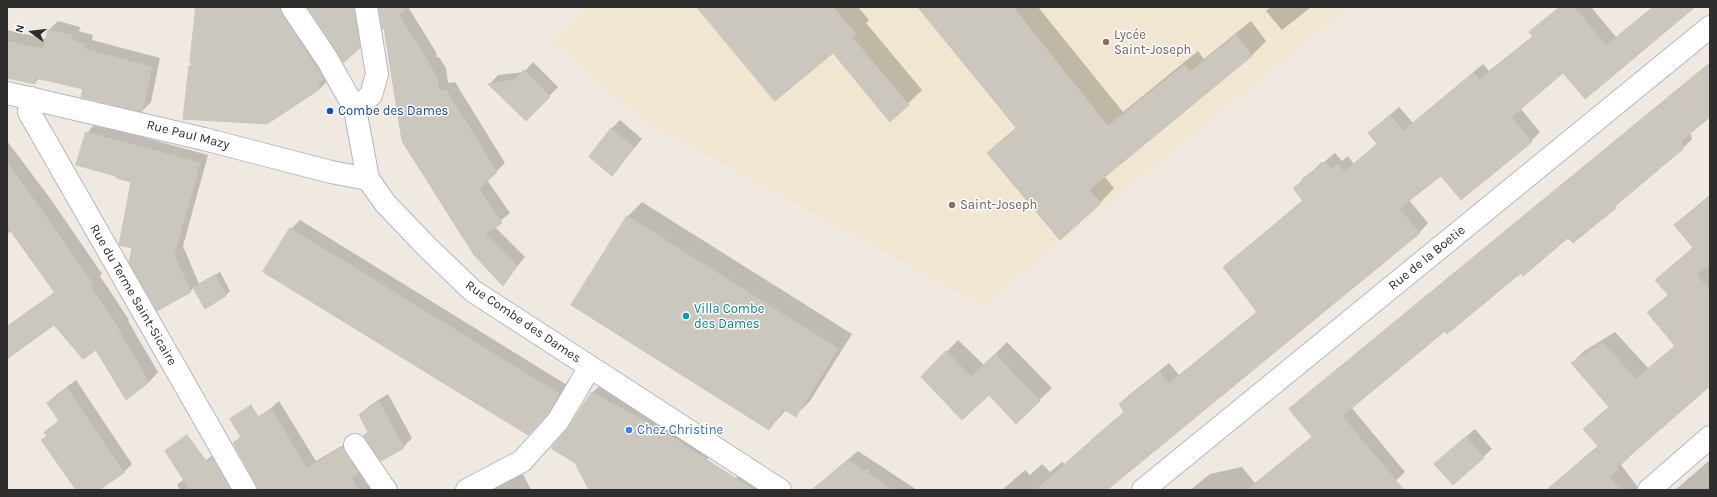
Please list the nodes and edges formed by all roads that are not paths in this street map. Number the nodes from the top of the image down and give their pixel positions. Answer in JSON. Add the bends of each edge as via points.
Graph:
{"nodes":[{"id":1,"x":292,"y":7,"type":"edge"},
{"id":2,"x":366,"y":7,"type":"edge"},
{"id":3,"x":1710,"y":27,"type":"edge"},
{"id":4,"x":7,"y":93,"type":"edge"},
{"id":5,"x":30,"y":98,"type":"junction"},
{"id":6,"x":355,"y":109,"type":"junction"},
{"id":7,"x":368,"y":179,"type":"junction"},
{"id":8,"x":590,"y":367,"type":"junction"},
{"id":9,"x":1710,"y":437,"type":"edge"},
{"id":10,"x":355,"y":445,"type":"dead end"},
{"id":11,"x":245,"y":490,"type":"edge"},
{"id":12,"x":386,"y":490,"type":"edge"},
{"id":13,"x":467,"y":490,"type":"edge"},
{"id":14,"x":780,"y":490,"type":"edge"},
{"id":15,"x":1143,"y":490,"type":"edge"},
{"id":16,"x":1649,"y":490,"type":"edge"}],
"edges":[{"from":1,"to":6,"type":"street","name":"Rue Combe des Dames","via":[[327,59]]},
{"from":2,"to":6,"type":"street","via":[[377,74],[371,95]]},
{"from":3,"to":15,"type":"street","name":"Rue de la Boetie"},
{"from":4,"to":5,"type":"street","name":"Rue Paul Mazy"},
{"from":5,"to":7,"type":"street","name":"Rue Paul Mazy"},
{"from":5,"to":11,"type":"street","name":"Rue du Terme Saint-Sicaire","via":[[29,112]]},
{"from":6,"to":7,"type":"street","name":"Rue Combe des Dames"},
{"from":7,"to":8,"type":"street","name":"Rue Combe des Dames","via":[[385,203],[473,291]]},
{"from":8,"to":13,"type":"street","via":[[558,421],[522,461]]},
{"from":8,"to":14,"type":"street","name":"Rue Combe des Dames"},
{"from":9,"to":16,"type":"street"},
{"from":10,"to":12,"type":"street"}]}
